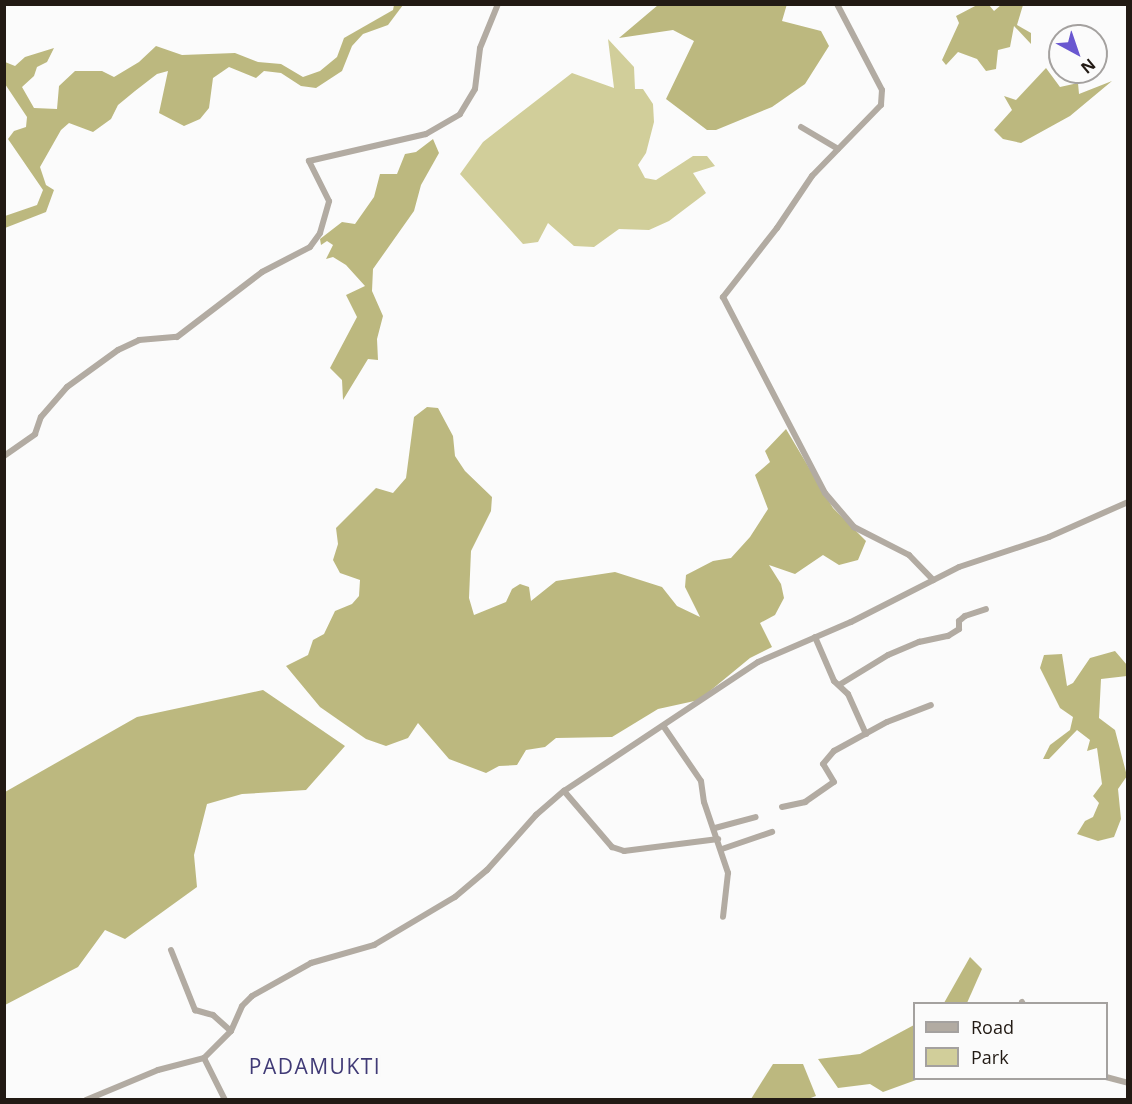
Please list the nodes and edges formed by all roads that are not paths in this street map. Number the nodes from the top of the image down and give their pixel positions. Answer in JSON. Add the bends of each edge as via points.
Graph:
{"nodes":[{"id":1,"x":498,"y":4,"type":"edge"},
{"id":2,"x":837,"y":4,"type":"edge"},
{"id":3,"x":801,"y":127,"type":"dead end"},
{"id":4,"x":838,"y":149,"type":"junction"},
{"id":5,"x":4,"y":456,"type":"edge"},
{"id":6,"x":1128,"y":502,"type":"edge"},
{"id":7,"x":933,"y":580,"type":"junction"},
{"id":8,"x":986,"y":609,"type":"dead end"},
{"id":9,"x":815,"y":637,"type":"junction"},
{"id":10,"x":839,"y":685,"type":"junction"},
{"id":11,"x":931,"y":705,"type":"dead end"},
{"id":12,"x":664,"y":727,"type":"junction"},
{"id":13,"x":866,"y":734,"type":"junction"},
{"id":14,"x":564,"y":791,"type":"junction"},
{"id":15,"x":782,"y":807,"type":"dead end"},
{"id":16,"x":756,"y":817,"type":"dead end"},
{"id":17,"x":715,"y":828,"type":"junction"},
{"id":18,"x":772,"y":832,"type":"dead end"},
{"id":19,"x":718,"y":839,"type":"junction"},
{"id":20,"x":722,"y":849,"type":"junction"},
{"id":21,"x":723,"y":917,"type":"dead end"},
{"id":22,"x":171,"y":950,"type":"dead end"},
{"id":23,"x":231,"y":1031,"type":"junction"},
{"id":24,"x":204,"y":1058,"type":"junction"},
{"id":25,"x":1108,"y":1077,"type":"edge"},
{"id":26,"x":1128,"y":1083,"type":"edge"},
{"id":27,"x":86,"y":1100,"type":"edge"},
{"id":28,"x":225,"y":1100,"type":"edge"}],
"edges":[{"from":1,"to":5,"type":"street","via":[[480,48],[475,89],[460,114],[426,134],[309,161],[329,201],[320,233],[310,247],[262,272],[177,337],[139,340],[118,350],[67,387],[40,417],[35,434]]},
{"from":2,"to":4,"type":"street","via":[[883,97],[881,105]]},
{"from":3,"to":4,"type":"street"},
{"from":4,"to":7,"type":"street","via":[[812,176],[723,297],[825,493],[854,527],[909,555]]},
{"from":6,"to":7,"type":"street","via":[[1049,537],[959,567]]},
{"from":7,"to":9,"type":"street"},
{"from":8,"to":10,"type":"street","via":[[966,616],[959,622],[959,629],[948,636],[886,655]]},
{"from":9,"to":10,"type":"street"},
{"from":9,"to":12,"type":"street","via":[[758,662]]},
{"from":10,"to":13,"type":"street","via":[[848,694]]},
{"from":11,"to":13,"type":"street"},
{"from":12,"to":14,"type":"street"},
{"from":12,"to":17,"type":"street","via":[[701,781],[706,810]]},
{"from":13,"to":15,"type":"street","via":[[832,752],[824,762],[834,782],[805,802]]},
{"from":14,"to":19,"type":"street","via":[[612,847],[624,851]]},
{"from":14,"to":23,"type":"street","via":[[455,897],[374,945],[317,960],[252,996],[242,1006]]},
{"from":16,"to":17,"type":"street"},
{"from":17,"to":19,"type":"street"},
{"from":18,"to":20,"type":"street"},
{"from":19,"to":20,"type":"street"},
{"from":20,"to":21,"type":"street","via":[[728,875]]},
{"from":22,"to":23,"type":"street","via":[[195,1010],[213,1015]]},
{"from":23,"to":24,"type":"street"},
{"from":24,"to":27,"type":"street","via":[[158,1070]]},
{"from":24,"to":28,"type":"street"},
{"from":25,"to":26,"type":"street"}]}
